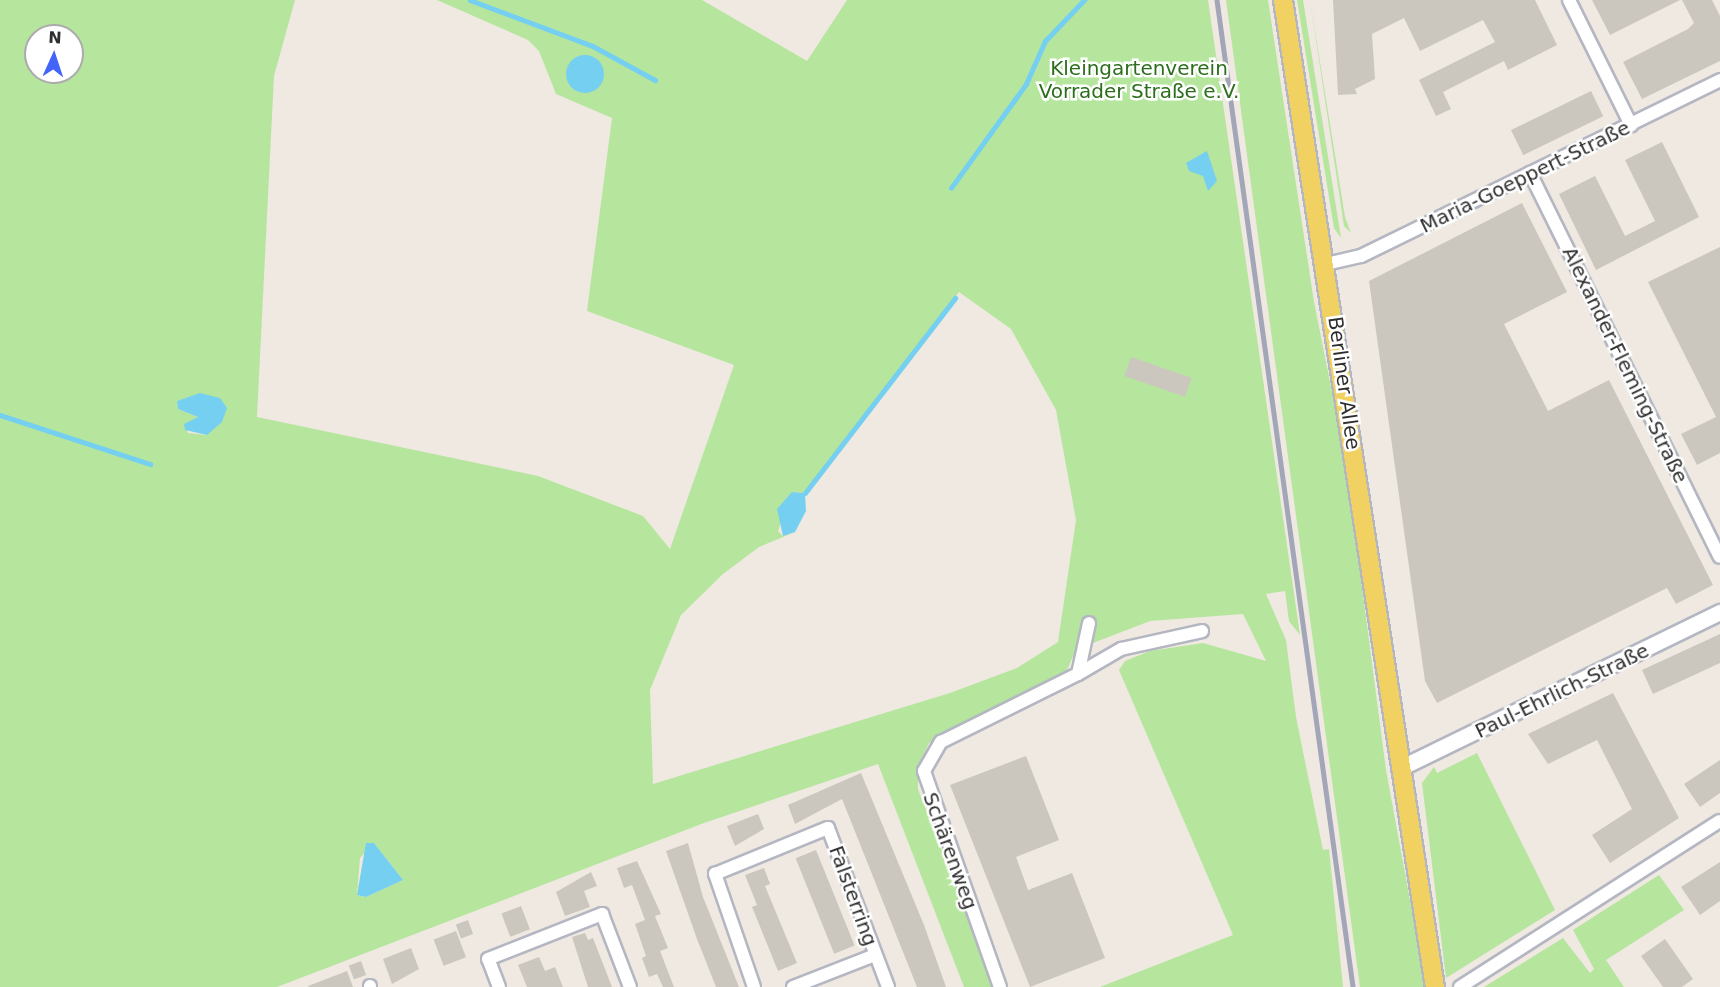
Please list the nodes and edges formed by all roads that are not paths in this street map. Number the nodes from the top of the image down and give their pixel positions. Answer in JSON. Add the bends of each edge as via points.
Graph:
{"nodes":[{"id":1,"x":1283,"y":0,"type":"edge"},
{"id":2,"x":1569,"y":0,"type":"edge"},
{"id":3,"x":1720,"y":80,"type":"edge"},
{"id":4,"x":1631,"y":125,"type":"junction"},
{"id":5,"x":1530,"y":174,"type":"junction"},
{"id":6,"x":1326,"y":264,"type":"junction"},
{"id":7,"x":1720,"y":557,"type":"edge"},
{"id":8,"x":1720,"y":612,"type":"edge"},
{"id":9,"x":1089,"y":623,"type":"dead end"},
{"id":10,"x":1202,"y":631,"type":"dead end"},
{"id":11,"x":1078,"y":674,"type":"junction"},
{"id":12,"x":1402,"y":767,"type":"junction"},
{"id":13,"x":1720,"y":821,"type":"edge"},
{"id":14,"x":875,"y":955,"type":"junction"},
{"id":15,"x":499,"y":987,"type":"edge"},
{"id":16,"x":630,"y":987,"type":"edge"},
{"id":17,"x":754,"y":987,"type":"edge"},
{"id":18,"x":793,"y":987,"type":"edge"},
{"id":19,"x":888,"y":987,"type":"edge"},
{"id":20,"x":1000,"y":987,"type":"edge"},
{"id":21,"x":1436,"y":987,"type":"edge"},
{"id":22,"x":1460,"y":987,"type":"edge"}],
"edges":[{"from":1,"to":6,"type":"main road","name":"Berliner Allee"},
{"from":2,"to":4,"type":"street"},
{"from":3,"to":4,"type":"street","name":"Maria-Goeppert-Straße"},
{"from":4,"to":5,"type":"street","name":"Maria-Goeppert-Straße"},
{"from":5,"to":6,"type":"street","name":"Maria-Goeppert-Straße","via":[[1361,256]]},
{"from":5,"to":7,"type":"street","name":"Alexander-Fleming-Straße"},
{"from":6,"to":12,"type":"main road","name":"Berliner Allee"},
{"from":8,"to":12,"type":"street","name":"Paul-Ehrlich-Straße"},
{"from":9,"to":11,"type":"street"},
{"from":10,"to":11,"type":"street","name":"Schärenweg","via":[[1121,649]]},
{"from":11,"to":20,"type":"street","name":"Schärenweg","via":[[941,742],[924,771]]},
{"from":12,"to":21,"type":"main road","name":"Berliner Allee"},
{"from":13,"to":22,"type":"street"},
{"from":14,"to":17,"type":"street","name":"Falsterring","via":[[828,828],[715,874]]},
{"from":14,"to":18,"type":"street"},
{"from":14,"to":19,"type":"street"},
{"from":15,"to":16,"type":"street","via":[[488,959],[602,914]]}]}
